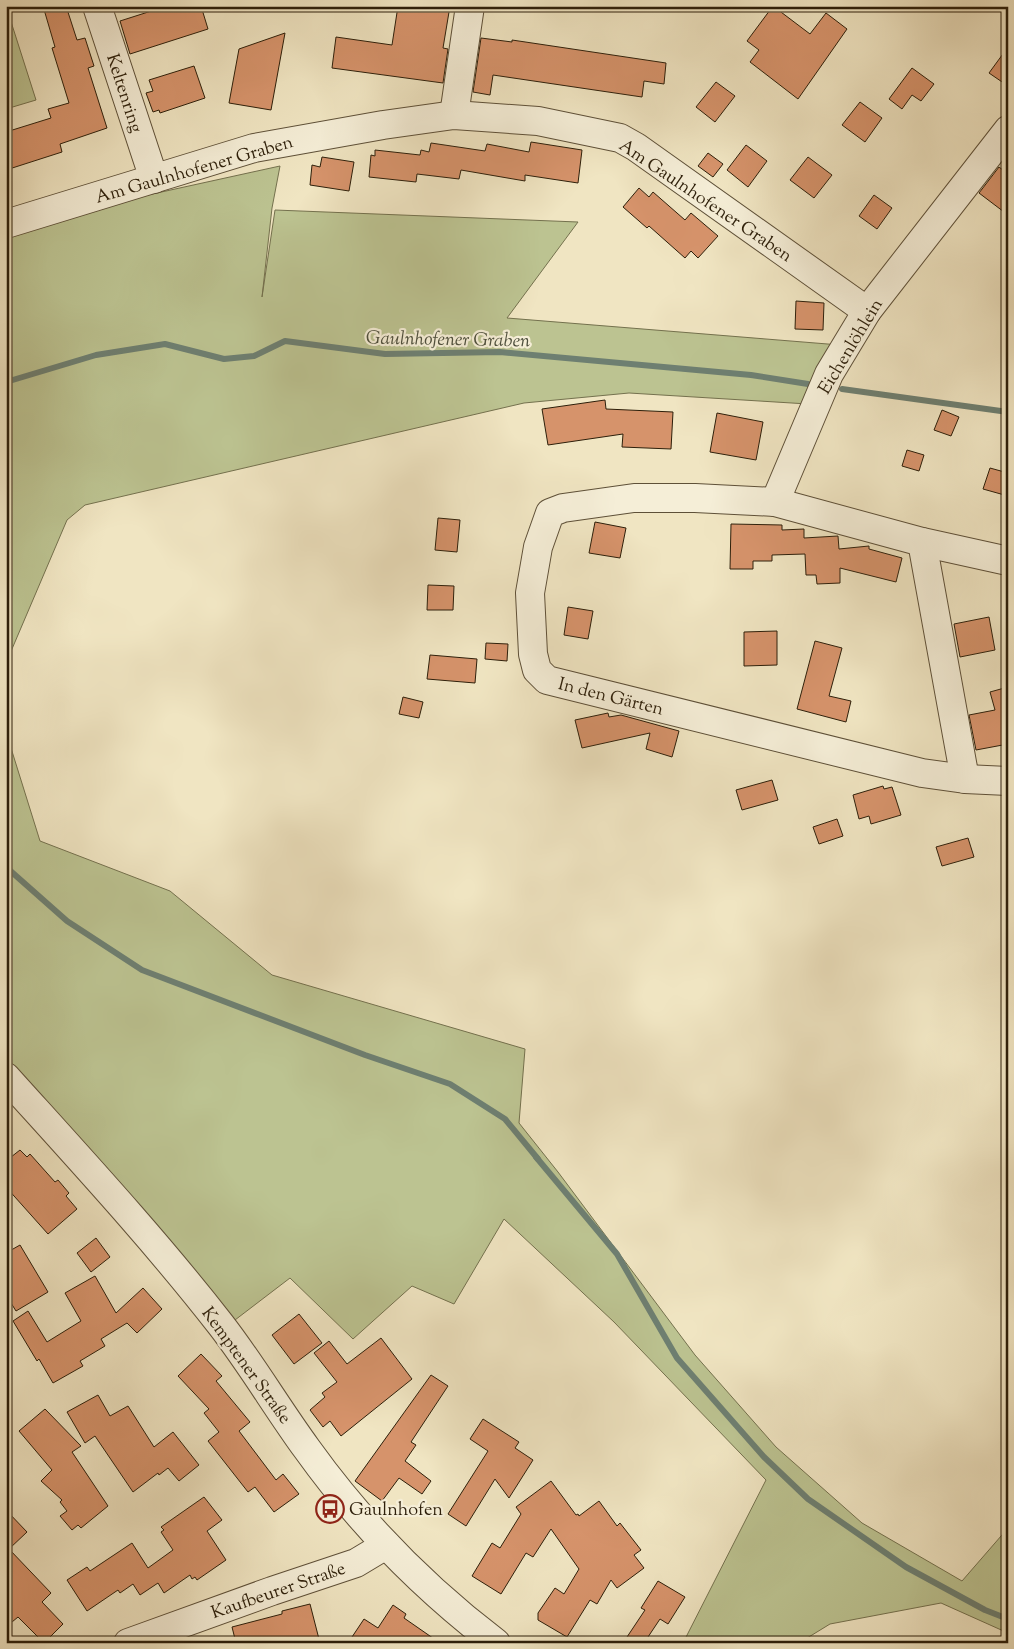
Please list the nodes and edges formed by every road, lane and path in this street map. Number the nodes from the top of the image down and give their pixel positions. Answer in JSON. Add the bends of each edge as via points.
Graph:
{"nodes":[{"id":1,"x":97,"y":6,"type":"edge"},
{"id":2,"x":470,"y":6,"type":"edge"},
{"id":3,"x":454,"y":115,"type":"junction"},
{"id":4,"x":1007,"y":131,"type":"edge"},
{"id":5,"x":154,"y":180,"type":"junction"},
{"id":6,"x":6,"y":224,"type":"edge"},
{"id":7,"x":867,"y":311,"type":"junction"},
{"id":8,"x":775,"y":502,"type":"junction"},
{"id":9,"x":922,"y":542,"type":"junction"},
{"id":10,"x":1008,"y":560,"type":"edge"},
{"id":11,"x":965,"y":779,"type":"junction"},
{"id":12,"x":1008,"y":782,"type":"edge"},
{"id":13,"x":6,"y":1077,"type":"edge"},
{"id":14,"x":386,"y":1545,"type":"junction"},
{"id":15,"x":173,"y":1636,"type":"edge"},
{"id":16,"x":128,"y":1643,"type":"edge"},
{"id":17,"x":496,"y":1643,"type":"edge"}],
"edges":[{"from":1,"to":5,"type":"street","name":"Keltenring"},
{"from":2,"to":3,"type":"street"},
{"from":3,"to":5,"type":"street","name":"Am Gaulnhofener Graben","via":[[383,124],[254,148]]},
{"from":3,"to":7,"type":"street","name":"Am Gaulnhofener Graben","via":[[538,121],[620,138]]},
{"from":4,"to":7,"type":"street","name":"Eichenlöhlein"},
{"from":5,"to":6,"type":"street","name":"Am Gaulnhofener Graben"},
{"from":7,"to":8,"type":"street","name":"Eichenlöhlein","via":[[829,374]]},
{"from":8,"to":9,"type":"street"},
{"from":8,"to":11,"type":"street","name":"In den Gärten","via":[[634,498],[550,512],[538,547],[530,593],[533,654],[537,670],[547,680],[922,773]]},
{"from":9,"to":10,"type":"street"},
{"from":9,"to":11,"type":"street"},
{"from":11,"to":12,"type":"street","name":"In den Gärten"},
{"from":13,"to":14,"type":"street","name":"Kemptener Straße","via":[[97,1178],[210,1312],[249,1362],[325,1474]]},
{"from":14,"to":15,"type":"street","name":"Kaufbeurer Straße","via":[[356,1563],[272,1591]]},
{"from":14,"to":17,"type":"street","name":"Kemptener Straße","via":[[440,1597]]},
{"from":15,"to":16,"type":"street","name":"Kaufbeurer Straße"}]}
